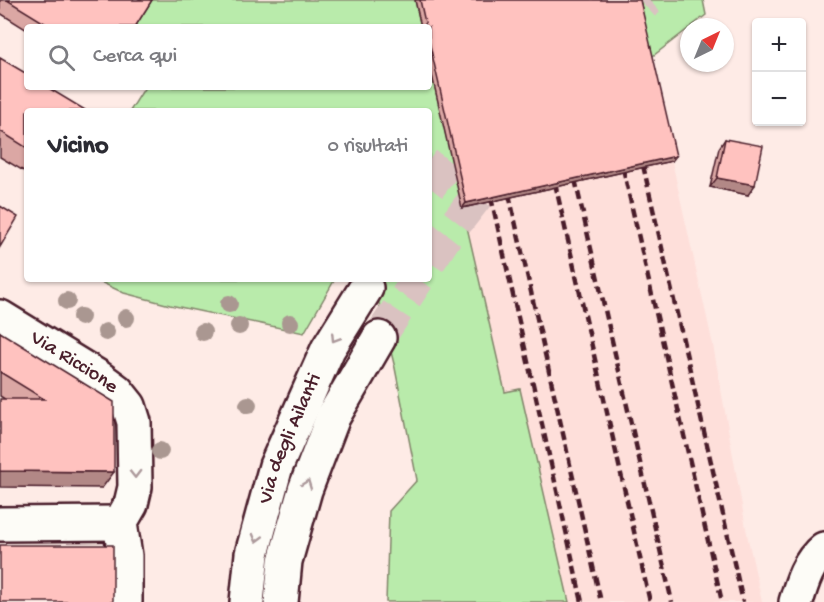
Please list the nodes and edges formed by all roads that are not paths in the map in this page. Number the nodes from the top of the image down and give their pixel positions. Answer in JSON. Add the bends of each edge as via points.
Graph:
{"nodes":[{"id":1,"x":366,"y":288,"type":"dead end"},
{"id":2,"x":0,"y":317,"type":"edge"},
{"id":3,"x":379,"y":339,"type":"tunnel mouth"},
{"id":4,"x":120,"y":523,"type":"junction"},
{"id":5,"x":0,"y":524,"type":"edge"},
{"id":6,"x":824,"y":549,"type":"edge"},
{"id":7,"x":800,"y":590,"type":"edge"},
{"id":8,"x":125,"y":602,"type":"edge"},
{"id":9,"x":247,"y":602,"type":"edge"},
{"id":10,"x":281,"y":602,"type":"edge"}],
"edges":[{"from":1,"to":9,"type":"street","name":"Via degli Ailanti","one_way":true,"via":[[328,349],[276,466],[252,554]]},
{"from":2,"to":4,"type":"street","name":"Via Riccione","one_way":true,"via":[[98,376],[129,406],[134,422],[135,487]]},
{"from":10,"to":3,"type":"street","name":"Via degli Ailanti","one_way":true,"via":[[285,561],[304,490],[333,417]]},
{"from":4,"to":5,"type":"street"},
{"from":4,"to":8,"type":"street"},
{"from":6,"to":7,"type":"street","via":[[816,555]]}]}
